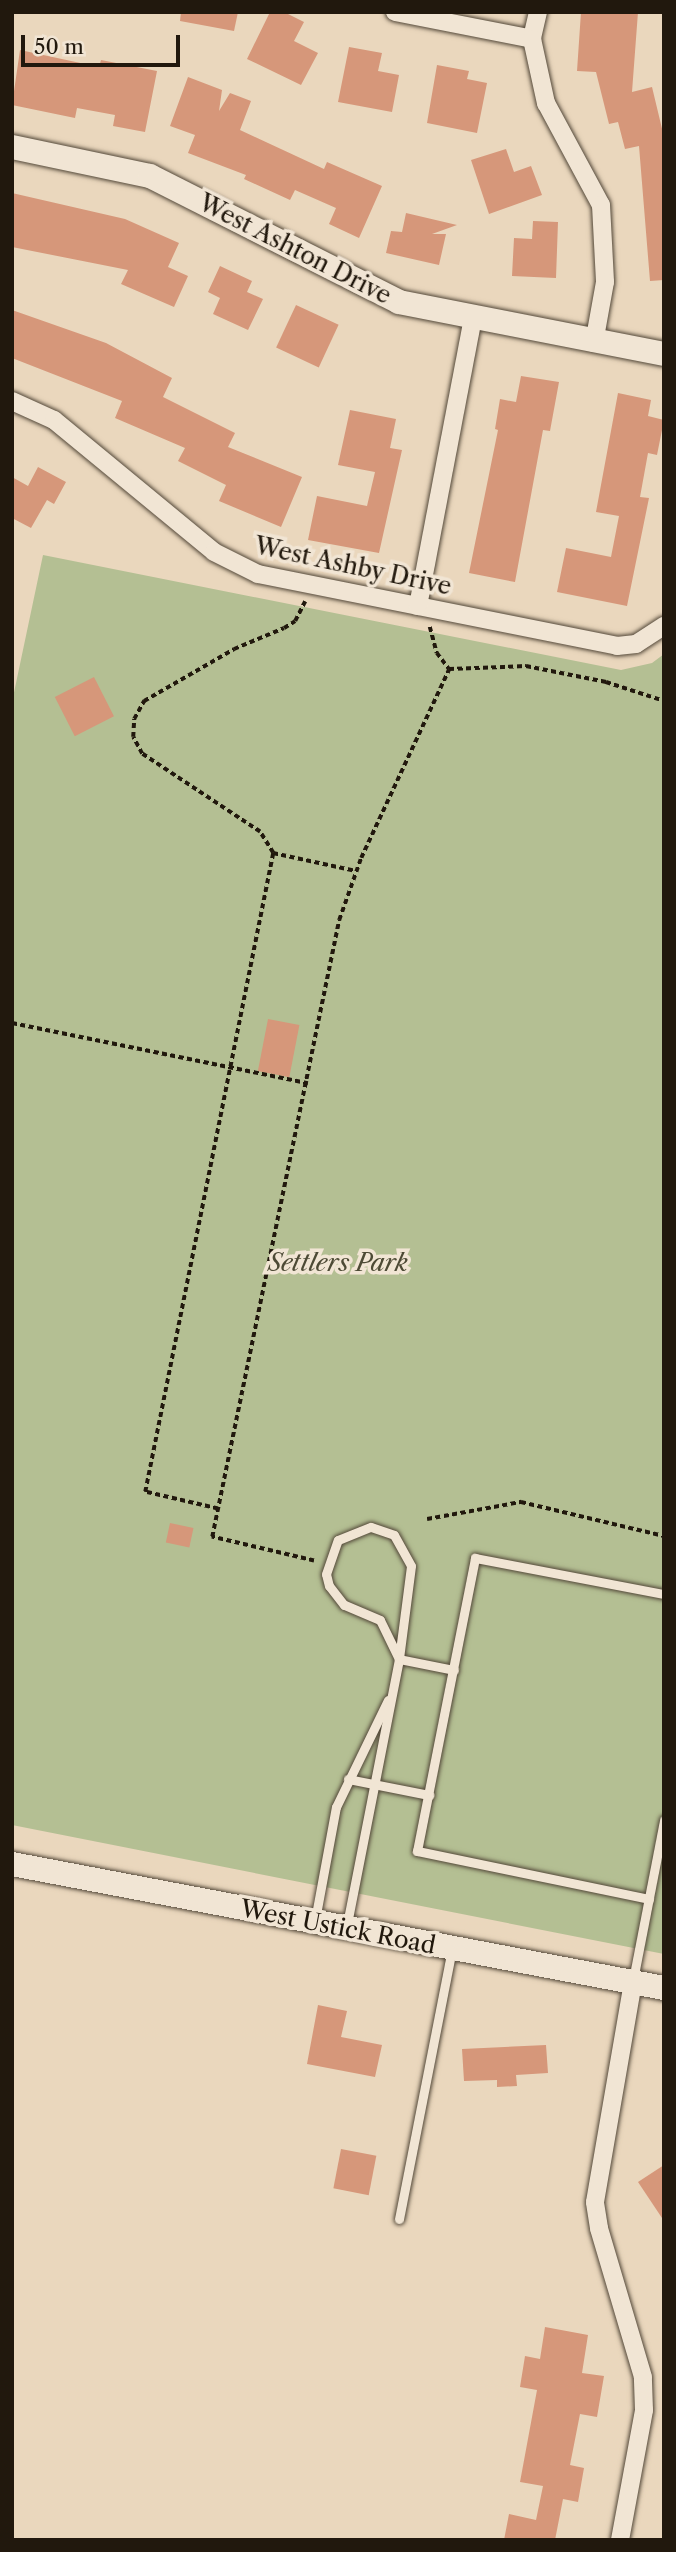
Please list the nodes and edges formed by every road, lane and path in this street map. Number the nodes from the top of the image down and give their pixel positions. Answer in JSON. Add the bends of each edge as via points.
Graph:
{"nodes":[{"id":1,"x":395,"y":12,"type":"edge"},
{"id":2,"x":538,"y":12,"type":"edge"},
{"id":3,"x":532,"y":39,"type":"junction"},
{"id":4,"x":12,"y":148,"type":"edge"},
{"id":5,"x":473,"y":318,"type":"junction"},
{"id":6,"x":594,"y":343,"type":"junction"},
{"id":7,"x":664,"y":354,"type":"edge"},
{"id":8,"x":12,"y":401,"type":"edge"},
{"id":9,"x":305,"y":598,"type":"dead end"},
{"id":10,"x":418,"y":606,"type":"junction"},
{"id":11,"x":431,"y":624,"type":"dead end"},
{"id":12,"x":657,"y":632,"type":"edge"},
{"id":13,"x":449,"y":670,"type":"junction"},
{"id":14,"x":664,"y":701,"type":"edge"},
{"id":15,"x":273,"y":853,"type":"junction"},
{"id":16,"x":356,"y":871,"type":"junction"},
{"id":17,"x":12,"y":1023,"type":"edge"},
{"id":18,"x":230,"y":1068,"type":"junction"},
{"id":19,"x":308,"y":1083,"type":"junction"},
{"id":20,"x":218,"y":1509,"type":"junction"},
{"id":21,"x":427,"y":1519,"type":"dead end"},
{"id":22,"x":664,"y":1536,"type":"edge"},
{"id":23,"x":327,"y":1562,"type":"junction"},
{"id":24,"x":664,"y":1594,"type":"edge"},
{"id":25,"x":399,"y":1659,"type":"junction"},
{"id":26,"x":454,"y":1670,"type":"junction"},
{"id":27,"x":394,"y":1689,"type":"junction"},
{"id":28,"x":348,"y":1779,"type":"junction"},
{"id":29,"x":375,"y":1784,"type":"junction"},
{"id":30,"x":429,"y":1795,"type":"junction"},
{"id":31,"x":664,"y":1820,"type":"edge"},
{"id":32,"x":12,"y":1864,"type":"edge"},
{"id":33,"x":649,"y":1899,"type":"junction"},
{"id":34,"x":314,"y":1923,"type":"junction"},
{"id":35,"x":346,"y":1930,"type":"junction"},
{"id":36,"x":452,"y":1949,"type":"junction"},
{"id":37,"x":632,"y":1982,"type":"junction"},
{"id":38,"x":664,"y":1988,"type":"edge"},
{"id":39,"x":399,"y":2219,"type":"dead end"},
{"id":40,"x":620,"y":2540,"type":"edge"}],
"edges":[{"from":1,"to":3,"type":"street"},
{"from":2,"to":3,"type":"street"},
{"from":3,"to":6,"type":"street","via":[[546,103],[601,205],[605,282]]},
{"from":4,"to":5,"type":"street","name":"West Ashton Drive","via":[[150,176],[399,302]]},
{"from":5,"to":6,"type":"street","name":"West Ashton Drive"},
{"from":5,"to":10,"type":"street"},
{"from":6,"to":7,"type":"street","name":"West Ashton Drive"},
{"from":8,"to":10,"type":"street","name":"West Ashby Drive","via":[[64,428],[234,565],[258,574]]},
{"from":9,"to":15,"type":"path","via":[[295,621],[234,649],[193,677],[144,701],[134,719],[133,737],[142,754],[260,832]]},
{"from":10,"to":12,"type":"street","name":"West Ashby Drive","via":[[617,646]]},
{"from":11,"to":13,"type":"path","via":[[437,653]]},
{"from":13,"to":14,"type":"path","via":[[526,666],[606,682]]},
{"from":13,"to":16,"type":"path"},
{"from":15,"to":16,"type":"path"},
{"from":15,"to":18,"type":"path"},
{"from":16,"to":19,"type":"path","via":[[339,920]]},
{"from":17,"to":18,"type":"path"},
{"from":18,"to":19,"type":"path"},
{"from":18,"to":20,"type":"path","via":[[145,1493]]},
{"from":19,"to":20,"type":"path"},
{"from":20,"to":23,"type":"path","via":[[212,1537]]},
{"from":21,"to":22,"type":"path","via":[[521,1502]]},
{"from":23,"to":25,"type":"lane","via":[[329,1586],[335,1596],[380,1620]]},
{"from":23,"to":25,"type":"lane","via":[[338,1541],[359,1529],[383,1530],[402,1544],[411,1566]]},
{"from":24,"to":26,"type":"lane","via":[[475,1558]]},
{"from":25,"to":26,"type":"lane"},
{"from":25,"to":27,"type":"lane"},
{"from":26,"to":30,"type":"lane"},
{"from":27,"to":28,"type":"lane"},
{"from":27,"to":29,"type":"lane"},
{"from":28,"to":29,"type":"lane"},
{"from":28,"to":34,"type":"lane","via":[[336,1807]]},
{"from":29,"to":30,"type":"lane"},
{"from":29,"to":35,"type":"lane"},
{"from":30,"to":33,"type":"lane","via":[[417,1851]]},
{"from":31,"to":33,"type":"lane"},
{"from":32,"to":34,"type":"street","name":"West Ustick Road"},
{"from":33,"to":37,"type":"lane"},
{"from":34,"to":35,"type":"street","name":"West Ustick Road"},
{"from":35,"to":36,"type":"street","name":"West Ustick Road"},
{"from":36,"to":37,"type":"street","name":"West Ustick Road"},
{"from":36,"to":39,"type":"lane"},
{"from":37,"to":38,"type":"street","name":"West Ustick Road"},
{"from":37,"to":40,"type":"street","via":[[595,2202],[643,2377],[644,2410]]}]}
